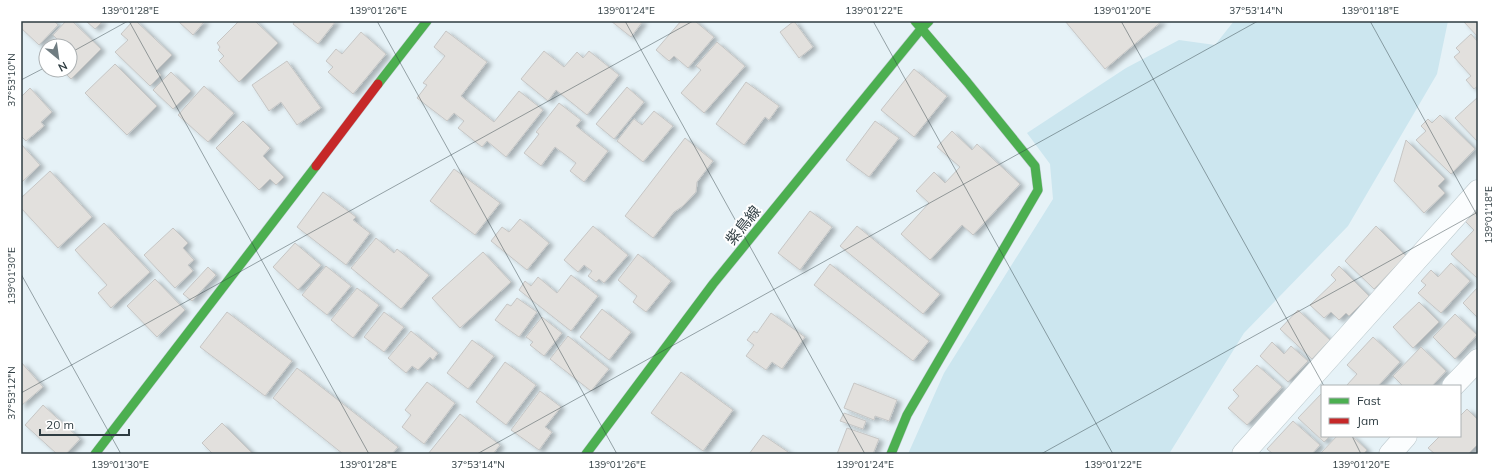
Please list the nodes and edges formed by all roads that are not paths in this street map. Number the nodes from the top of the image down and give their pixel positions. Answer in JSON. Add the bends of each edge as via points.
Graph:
{"nodes":[{"id":1,"x":427,"y":21,"type":"edge"},
{"id":2,"x":915,"y":21,"type":"edge"},
{"id":3,"x":929,"y":21,"type":"edge"},
{"id":4,"x":921,"y":29,"type":"junction"},
{"id":5,"x":1478,"y":191,"type":"edge"},
{"id":6,"x":1478,"y":360,"type":"edge"},
{"id":7,"x":1455,"y":385,"type":"edge"},
{"id":8,"x":1405,"y":437,"type":"edge"},
{"id":9,"x":95,"y":454,"type":"edge"},
{"id":10,"x":586,"y":454,"type":"edge"},
{"id":11,"x":892,"y":454,"type":"edge"},
{"id":12,"x":1242,"y":454,"type":"edge"},
{"id":13,"x":1390,"y":454,"type":"edge"}],
"edges":[{"from":1,"to":9,"type":"street"},
{"from":2,"to":4,"type":"street"},
{"from":3,"to":4,"type":"street","name":"紫鳥線"},
{"from":4,"to":10,"type":"street","name":"紫鳥線","via":[[713,284]]},
{"from":4,"to":11,"type":"street","via":[[1035,166],[1038,190],[907,415]]},
{"from":5,"to":12,"type":"street"},
{"from":6,"to":7,"type":"street"},
{"from":8,"to":13,"type":"street"}]}
